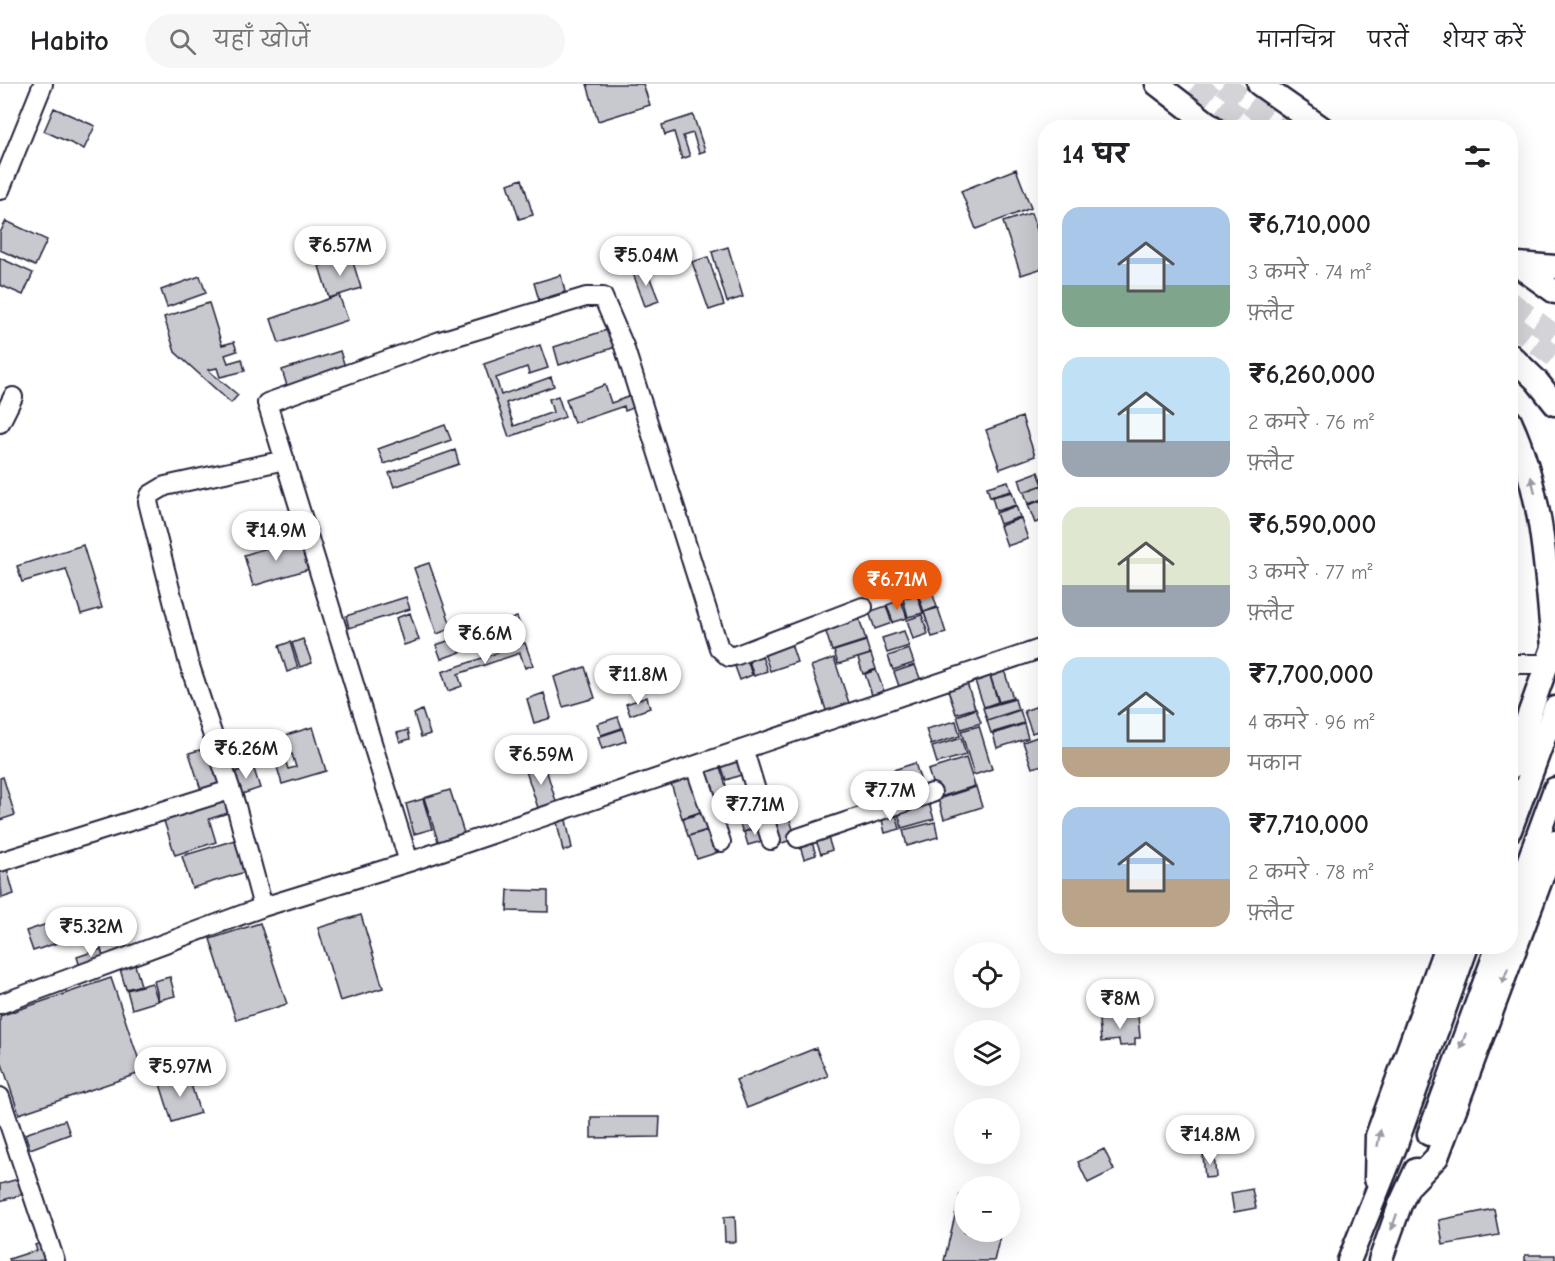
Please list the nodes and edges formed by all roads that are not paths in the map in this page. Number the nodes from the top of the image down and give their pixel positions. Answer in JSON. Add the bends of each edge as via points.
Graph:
{"nodes":[{"id":1,"x":43,"y":84,"type":"edge"},
{"id":2,"x":1157,"y":84,"type":"edge"},
{"id":3,"x":1259,"y":84,"type":"edge"},
{"id":4,"x":1204,"y":120,"type":"edge"},
{"id":5,"x":1311,"y":120,"type":"edge"},
{"id":6,"x":0,"y":190,"type":"edge"},
{"id":7,"x":1518,"y":262,"type":"edge"},
{"id":8,"x":1518,"y":265,"type":"edge"},
{"id":9,"x":1555,"y":267,"type":"edge"},
{"id":10,"x":1555,"y":292,"type":"edge"},
{"id":11,"x":1518,"y":361,"type":"edge"},
{"id":12,"x":13,"y":397,"type":"dead end"},
{"id":13,"x":1555,"y":404,"type":"edge"},
{"id":14,"x":0,"y":423,"type":"edge"},
{"id":15,"x":1518,"y":438,"type":"edge"},
{"id":16,"x":285,"y":460,"type":"junction"},
{"id":17,"x":863,"y":608,"type":"dead end"},
{"id":18,"x":1038,"y":650,"type":"edge"},
{"id":19,"x":1552,"y":651,"type":"edge"},
{"id":20,"x":1518,"y":662,"type":"edge"},
{"id":21,"x":1555,"y":708,"type":"edge"},
{"id":22,"x":1518,"y":746,"type":"edge"},
{"id":23,"x":744,"y":751,"type":"junction"},
{"id":24,"x":695,"y":766,"type":"junction"},
{"id":25,"x":1555,"y":789,"type":"edge"},
{"id":26,"x":230,"y":790,"type":"junction"},
{"id":27,"x":932,"y":793,"type":"dead end"},
{"id":28,"x":1518,"y":808,"type":"edge"},
{"id":29,"x":798,"y":838,"type":"dead end"},
{"id":30,"x":771,"y":840,"type":"dead end"},
{"id":31,"x":721,"y":842,"type":"dead end"},
{"id":32,"x":1555,"y":842,"type":"edge"},
{"id":33,"x":0,"y":862,"type":"edge"},
{"id":34,"x":409,"y":862,"type":"junction"},
{"id":35,"x":1518,"y":890,"type":"edge"},
{"id":36,"x":263,"y":907,"type":"junction"},
{"id":37,"x":1518,"y":940,"type":"edge"},
{"id":38,"x":1443,"y":954,"type":"edge"},
{"id":39,"x":1464,"y":954,"type":"edge"},
{"id":40,"x":1495,"y":954,"type":"edge"},
{"id":41,"x":1513,"y":954,"type":"edge"},
{"id":42,"x":0,"y":1004,"type":"edge"},
{"id":43,"x":0,"y":1096,"type":"edge"},
{"id":44,"x":1411,"y":1184,"type":"junction"},
{"id":45,"x":1376,"y":1196,"type":"junction"},
{"id":46,"x":55,"y":1261,"type":"edge"},
{"id":47,"x":1349,"y":1261,"type":"edge"},
{"id":48,"x":1380,"y":1261,"type":"edge"}],
"edges":[{"from":1,"to":6,"type":"street"},
{"from":2,"to":4,"type":"main road"},
{"from":3,"to":5,"type":"main road"},
{"from":7,"to":9,"type":"main road"},
{"from":8,"to":10,"type":"main road"},
{"from":11,"to":13,"type":"main road"},
{"from":12,"to":14,"type":"street"},
{"from":19,"to":15,"type":"main road","one_way":true,"via":[[1538,504]]},
{"from":16,"to":17,"type":"street","via":[[267,402],[440,341],[598,295],[607,301],[624,346],[724,655],[737,655]]},
{"from":16,"to":26,"type":"street","via":[[165,486],[150,495],[148,502],[188,660]]},
{"from":16,"to":34,"type":"street"},
{"from":18,"to":23,"type":"street"},
{"from":19,"to":20,"type":"street"},
{"from":19,"to":22,"type":"main road"},
{"from":21,"to":28,"type":"main road"},
{"from":23,"to":24,"type":"street"},
{"from":23,"to":30,"type":"street"},
{"from":24,"to":31,"type":"street"},
{"from":24,"to":34,"type":"street"},
{"from":25,"to":35,"type":"main road"},
{"from":26,"to":33,"type":"street"},
{"from":26,"to":36,"type":"street"},
{"from":27,"to":29,"type":"street"},
{"from":32,"to":37,"type":"main road","one_way":true},
{"from":34,"to":36,"type":"street"},
{"from":36,"to":42,"type":"street"},
{"from":45,"to":38,"type":"main road","one_way":true,"via":[[1377,1136]]},
{"from":39,"to":45,"type":"main road"},
{"from":40,"to":44,"type":"main road","one_way":true},
{"from":41,"to":44,"type":"main road","one_way":true,"via":[[1437,1156]]},
{"from":43,"to":46,"type":"street"},
{"from":44,"to":48,"type":"main road","one_way":true},
{"from":45,"to":47,"type":"main road"}]}
